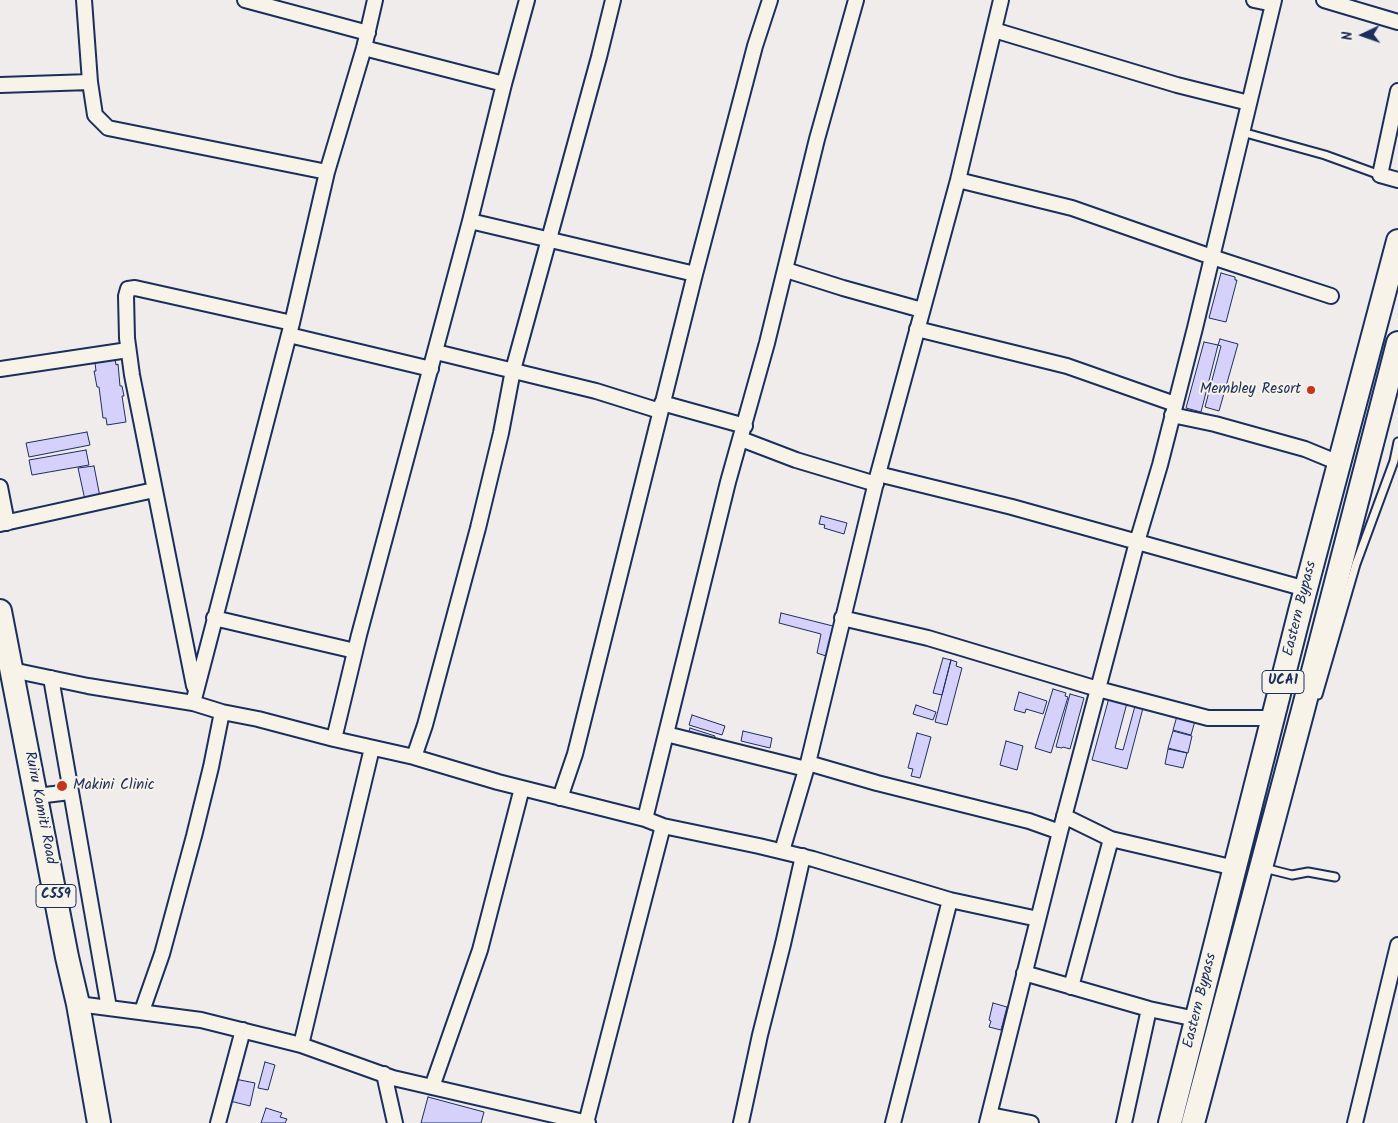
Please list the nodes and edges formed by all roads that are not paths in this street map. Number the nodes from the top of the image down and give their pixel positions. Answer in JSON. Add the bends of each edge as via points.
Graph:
{"nodes":[{"id":1,"x":84,"y":0,"type":"edge"},
{"id":2,"x":246,"y":0,"type":"edge"},
{"id":3,"x":375,"y":0,"type":"edge"},
{"id":4,"x":528,"y":0,"type":"edge"},
{"id":5,"x":613,"y":0,"type":"edge"},
{"id":6,"x":770,"y":0,"type":"edge"},
{"id":7,"x":856,"y":0,"type":"edge"},
{"id":8,"x":1001,"y":0,"type":"edge"},
{"id":9,"x":1254,"y":0,"type":"edge"},
{"id":10,"x":1324,"y":0,"type":"edge"},
{"id":11,"x":1273,"y":2,"type":"edge"},
{"id":12,"x":1398,"y":22,"type":"edge"},
{"id":13,"x":994,"y":30,"type":"junction"},
{"id":14,"x":368,"y":33,"type":"junction"},
{"id":15,"x":364,"y":48,"type":"junction"},
{"id":16,"x":90,"y":82,"type":"junction"},
{"id":17,"x":504,"y":84,"type":"junction"},
{"id":18,"x":0,"y":85,"type":"edge"},
{"id":19,"x":1398,"y":91,"type":"edge"},
{"id":20,"x":1249,"y":102,"type":"junction"},
{"id":21,"x":1242,"y":132,"type":"junction"},
{"id":22,"x":327,"y":172,"type":"junction"},
{"id":23,"x":1380,"y":175,"type":"junction"},
{"id":24,"x":958,"y":180,"type":"junction"},
{"id":25,"x":1398,"y":180,"type":"edge"},
{"id":26,"x":470,"y":221,"type":"junction"},
{"id":27,"x":548,"y":239,"type":"junction"},
{"id":28,"x":1398,"y":241,"type":"edge"},
{"id":29,"x":1212,"y":257,"type":"junction"},
{"id":30,"x":786,"y":270,"type":"junction"},
{"id":31,"x":695,"y":274,"type":"junction"},
{"id":32,"x":1331,"y":296,"type":"dead end"},
{"id":33,"x":922,"y":310,"type":"junction"},
{"id":34,"x":291,"y":329,"type":"junction"},
{"id":35,"x":917,"y":329,"type":"junction"},
{"id":36,"x":1398,"y":343,"type":"edge"},
{"id":37,"x":128,"y":350,"type":"junction"},
{"id":38,"x":436,"y":352,"type":"junction"},
{"id":39,"x":0,"y":369,"type":"edge"},
{"id":40,"x":431,"y":369,"type":"junction"},
{"id":41,"x":513,"y":370,"type":"junction"},
{"id":42,"x":661,"y":407,"type":"junction"},
{"id":43,"x":1174,"y":410,"type":"junction"},
{"id":44,"x":743,"y":433,"type":"junction"},
{"id":45,"x":1398,"y":442,"type":"edge"},
{"id":46,"x":1339,"y":463,"type":"junction"},
{"id":47,"x":877,"y":479,"type":"junction"},
{"id":48,"x":0,"y":487,"type":"edge"},
{"id":49,"x":154,"y":490,"type":"junction"},
{"id":50,"x":4,"y":524,"type":"edge"},
{"id":51,"x":1137,"y":542,"type":"junction"},
{"id":52,"x":1306,"y":589,"type":"junction"},
{"id":53,"x":0,"y":611,"type":"edge"},
{"id":54,"x":214,"y":618,"type":"junction"},
{"id":55,"x":842,"y":618,"type":"junction"},
{"id":56,"x":356,"y":651,"type":"junction"},
{"id":57,"x":12,"y":670,"type":"junction"},
{"id":58,"x":51,"y":678,"type":"junction"},
{"id":59,"x":1098,"y":689,"type":"junction"},
{"id":60,"x":194,"y":698,"type":"junction"},
{"id":61,"x":1315,"y":705,"type":"dead end"},
{"id":62,"x":222,"y":712,"type":"junction"},
{"id":63,"x":1273,"y":718,"type":"junction"},
{"id":64,"x":666,"y":734,"type":"junction"},
{"id":65,"x":334,"y":739,"type":"junction"},
{"id":66,"x":372,"y":748,"type":"junction"},
{"id":67,"x":414,"y":757,"type":"junction"},
{"id":68,"x":807,"y":766,"type":"junction"},
{"id":69,"x":522,"y":788,"type":"junction"},
{"id":70,"x":70,"y":792,"type":"junction"},
{"id":71,"x":37,"y":796,"type":"junction"},
{"id":72,"x":560,"y":798,"type":"junction"},
{"id":73,"x":1064,"y":816,"type":"junction"},
{"id":74,"x":645,"y":819,"type":"junction"},
{"id":75,"x":663,"y":826,"type":"junction"},
{"id":76,"x":1060,"y":832,"type":"junction"},
{"id":77,"x":1111,"y":839,"type":"junction"},
{"id":78,"x":782,"y":851,"type":"junction"},
{"id":79,"x":803,"y":856,"type":"junction"},
{"id":80,"x":1235,"y":868,"type":"junction"},
{"id":81,"x":1261,"y":868,"type":"junction"},
{"id":82,"x":1335,"y":877,"type":"dead end"},
{"id":83,"x":950,"y":900,"type":"junction"},
{"id":84,"x":1038,"y":919,"type":"junction"},
{"id":85,"x":1398,"y":945,"type":"edge"},
{"id":86,"x":1024,"y":973,"type":"junction"},
{"id":87,"x":1071,"y":987,"type":"junction"},
{"id":88,"x":78,"y":1004,"type":"junction"},
{"id":89,"x":109,"y":1008,"type":"junction"},
{"id":90,"x":1149,"y":1009,"type":"junction"},
{"id":91,"x":142,"y":1011,"type":"junction"},
{"id":92,"x":1196,"y":1019,"type":"junction"},
{"id":93,"x":243,"y":1030,"type":"junction"},
{"id":94,"x":301,"y":1045,"type":"junction"},
{"id":95,"x":384,"y":1074,"type":"junction"},
{"id":96,"x":432,"y":1087,"type":"junction"},
{"id":97,"x":554,"y":1119,"type":"edge"},
{"id":98,"x":988,"y":1119,"type":"edge"},
{"id":99,"x":99,"y":1123,"type":"edge"},
{"id":100,"x":218,"y":1123,"type":"edge"},
{"id":101,"x":395,"y":1123,"type":"edge"},
{"id":102,"x":587,"y":1123,"type":"edge"},
{"id":103,"x":742,"y":1123,"type":"edge"},
{"id":104,"x":893,"y":1123,"type":"edge"},
{"id":105,"x":1031,"y":1123,"type":"edge"},
{"id":106,"x":1124,"y":1123,"type":"edge"},
{"id":107,"x":1170,"y":1123,"type":"edge"},
{"id":108,"x":1193,"y":1123,"type":"edge"},
{"id":109,"x":1355,"y":1123,"type":"edge"}],
"edges":[{"from":1,"to":16,"type":"street"},
{"from":2,"to":14,"type":"street"},
{"from":3,"to":14,"type":"street"},
{"from":4,"to":17,"type":"street"},
{"from":5,"to":27,"type":"street"},
{"from":6,"to":31,"type":"street"},
{"from":7,"to":30,"type":"street","via":[[817,139]]},
{"from":8,"to":13,"type":"street"},
{"from":9,"to":11,"type":"street"},
{"from":10,"to":12,"type":"street"},
{"from":11,"to":20,"type":"street"},
{"from":13,"to":20,"type":"street","via":[[1177,86]]},
{"from":13,"to":24,"type":"street"},
{"from":14,"to":15,"type":"street"},
{"from":15,"to":17,"type":"street"},
{"from":15,"to":22,"type":"street"},
{"from":16,"to":18,"type":"street"},
{"from":16,"to":22,"type":"street","via":[[95,115],[108,128]]},
{"from":17,"to":26,"type":"street"},
{"from":19,"to":23,"type":"street"},
{"from":20,"to":21,"type":"street"},
{"from":21,"to":23,"type":"lane","via":[[1325,155]]},
{"from":21,"to":29,"type":"street"},
{"from":22,"to":34,"type":"street"},
{"from":23,"to":25,"type":"street"},
{"from":24,"to":29,"type":"street","via":[[1072,208]]},
{"from":24,"to":33,"type":"street"},
{"from":26,"to":27,"type":"street"},
{"from":26,"to":38,"type":"street"},
{"from":27,"to":31,"type":"street"},
{"from":27,"to":41,"type":"street"},
{"from":28,"to":46,"type":"main road","name":"Eastern Bypass","number":"UCA1"},
{"from":29,"to":32,"type":"street"},
{"from":29,"to":43,"type":"street"},
{"from":30,"to":33,"type":"street"},
{"from":30,"to":44,"type":"street"},
{"from":31,"to":42,"type":"street"},
{"from":33,"to":35,"type":"street"},
{"from":34,"to":37,"type":"street","via":[[135,288],[128,289],[126,296]]},
{"from":34,"to":40,"type":"street"},
{"from":34,"to":54,"type":"street"},
{"from":35,"to":43,"type":"street","via":[[1066,366]]},
{"from":35,"to":47,"type":"street"},
{"from":36,"to":81,"type":"main road","name":"Eastern Bypass","via":[[1297,746]]},
{"from":37,"to":39,"type":"street"},
{"from":37,"to":49,"type":"street"},
{"from":38,"to":40,"type":"street"},
{"from":38,"to":41,"type":"street"},
{"from":40,"to":56,"type":"street"},
{"from":41,"to":42,"type":"street"},
{"from":41,"to":67,"type":"street","via":[[478,528]]},
{"from":42,"to":44,"type":"street"},
{"from":42,"to":72,"type":"street","via":[[577,745]]},
{"from":43,"to":46,"type":"street","via":[[1305,449]]},
{"from":43,"to":51,"type":"street"},
{"from":44,"to":47,"type":"street","via":[[796,460]]},
{"from":44,"to":64,"type":"street"},
{"from":45,"to":61,"type":"lane","via":[[1356,564]]},
{"from":46,"to":52,"type":"main road","name":"Eastern Bypass","number":"UCA1"},
{"from":47,"to":51,"type":"street","via":[[1012,507]]},
{"from":47,"to":55,"type":"street"},
{"from":48,"to":50,"type":"street"},
{"from":49,"to":50,"type":"street"},
{"from":49,"to":60,"type":"street"},
{"from":51,"to":52,"type":"street"},
{"from":51,"to":59,"type":"street"},
{"from":52,"to":63,"type":"main road","name":"Eastern Bypass","number":"UCA1"},
{"from":53,"to":57,"type":"main road","name":"Ruiru Kamiti Road","number":"C559"},
{"from":54,"to":56,"type":"street"},
{"from":54,"to":60,"type":"street"},
{"from":55,"to":59,"type":"street","via":[[928,638]]},
{"from":55,"to":68,"type":"street"},
{"from":56,"to":65,"type":"street"},
{"from":57,"to":58,"type":"street"},
{"from":57,"to":71,"type":"main road","name":"Ruiru Kamiti Road","number":"C559"},
{"from":58,"to":60,"type":"street"},
{"from":58,"to":70,"type":"street"},
{"from":59,"to":63,"type":"street","via":[[1208,718]]},
{"from":59,"to":73,"type":"street"},
{"from":60,"to":62,"type":"street"},
{"from":62,"to":65,"type":"street"},
{"from":62,"to":91,"type":"street","via":[[194,836],[162,954]]},
{"from":63,"to":80,"type":"main road","name":"Eastern Bypass","number":"UCA1"},
{"from":64,"to":68,"type":"street"},
{"from":64,"to":74,"type":"street"},
{"from":65,"to":66,"type":"street"},
{"from":66,"to":67,"type":"street"},
{"from":66,"to":94,"type":"street"},
{"from":67,"to":69,"type":"street"},
{"from":68,"to":76,"type":"street","via":[[1029,821]]},
{"from":68,"to":78,"type":"street"},
{"from":69,"to":72,"type":"street"},
{"from":69,"to":96,"type":"street","via":[[480,950]]},
{"from":70,"to":71,"type":"street"},
{"from":70,"to":89,"type":"street"},
{"from":71,"to":88,"type":"main road","name":"Ruiru Kamiti Road","number":"C559"},
{"from":72,"to":74,"type":"street"},
{"from":73,"to":76,"type":"street"},
{"from":73,"to":77,"type":"street"},
{"from":74,"to":75,"type":"street"},
{"from":75,"to":78,"type":"street"},
{"from":75,"to":102,"type":"street"},
{"from":76,"to":84,"type":"street"},
{"from":77,"to":80,"type":"street"},
{"from":77,"to":87,"type":"street"},
{"from":78,"to":79,"type":"street"},
{"from":79,"to":83,"type":"street"},
{"from":79,"to":103,"type":"street"},
{"from":80,"to":92,"type":"main road","name":"Eastern Bypass","number":"UCA1"},
{"from":81,"to":82,"type":"lane","via":[[1292,875],[1308,872]]},
{"from":81,"to":108,"type":"main road","name":"Eastern Bypass"},
{"from":83,"to":84,"type":"street"},
{"from":83,"to":104,"type":"street"},
{"from":84,"to":86,"type":"street"},
{"from":85,"to":109,"type":"street"},
{"from":86,"to":87,"type":"street"},
{"from":86,"to":98,"type":"street"},
{"from":87,"to":90,"type":"street"},
{"from":88,"to":89,"type":"street"},
{"from":88,"to":99,"type":"main road","name":"Ruiru Kamiti Road","number":"C559"},
{"from":89,"to":91,"type":"street"},
{"from":90,"to":92,"type":"street"},
{"from":90,"to":106,"type":"street"},
{"from":91,"to":93,"type":"street"},
{"from":92,"to":107,"type":"main road","name":"Eastern Bypass","number":"UCA1"},
{"from":93,"to":94,"type":"street"},
{"from":93,"to":100,"type":"street"},
{"from":94,"to":95,"type":"street"},
{"from":95,"to":96,"type":"street"},
{"from":95,"to":101,"type":"street"},
{"from":96,"to":97,"type":"street"},
{"from":97,"to":102,"type":"street"},
{"from":98,"to":105,"type":"street"}]}
